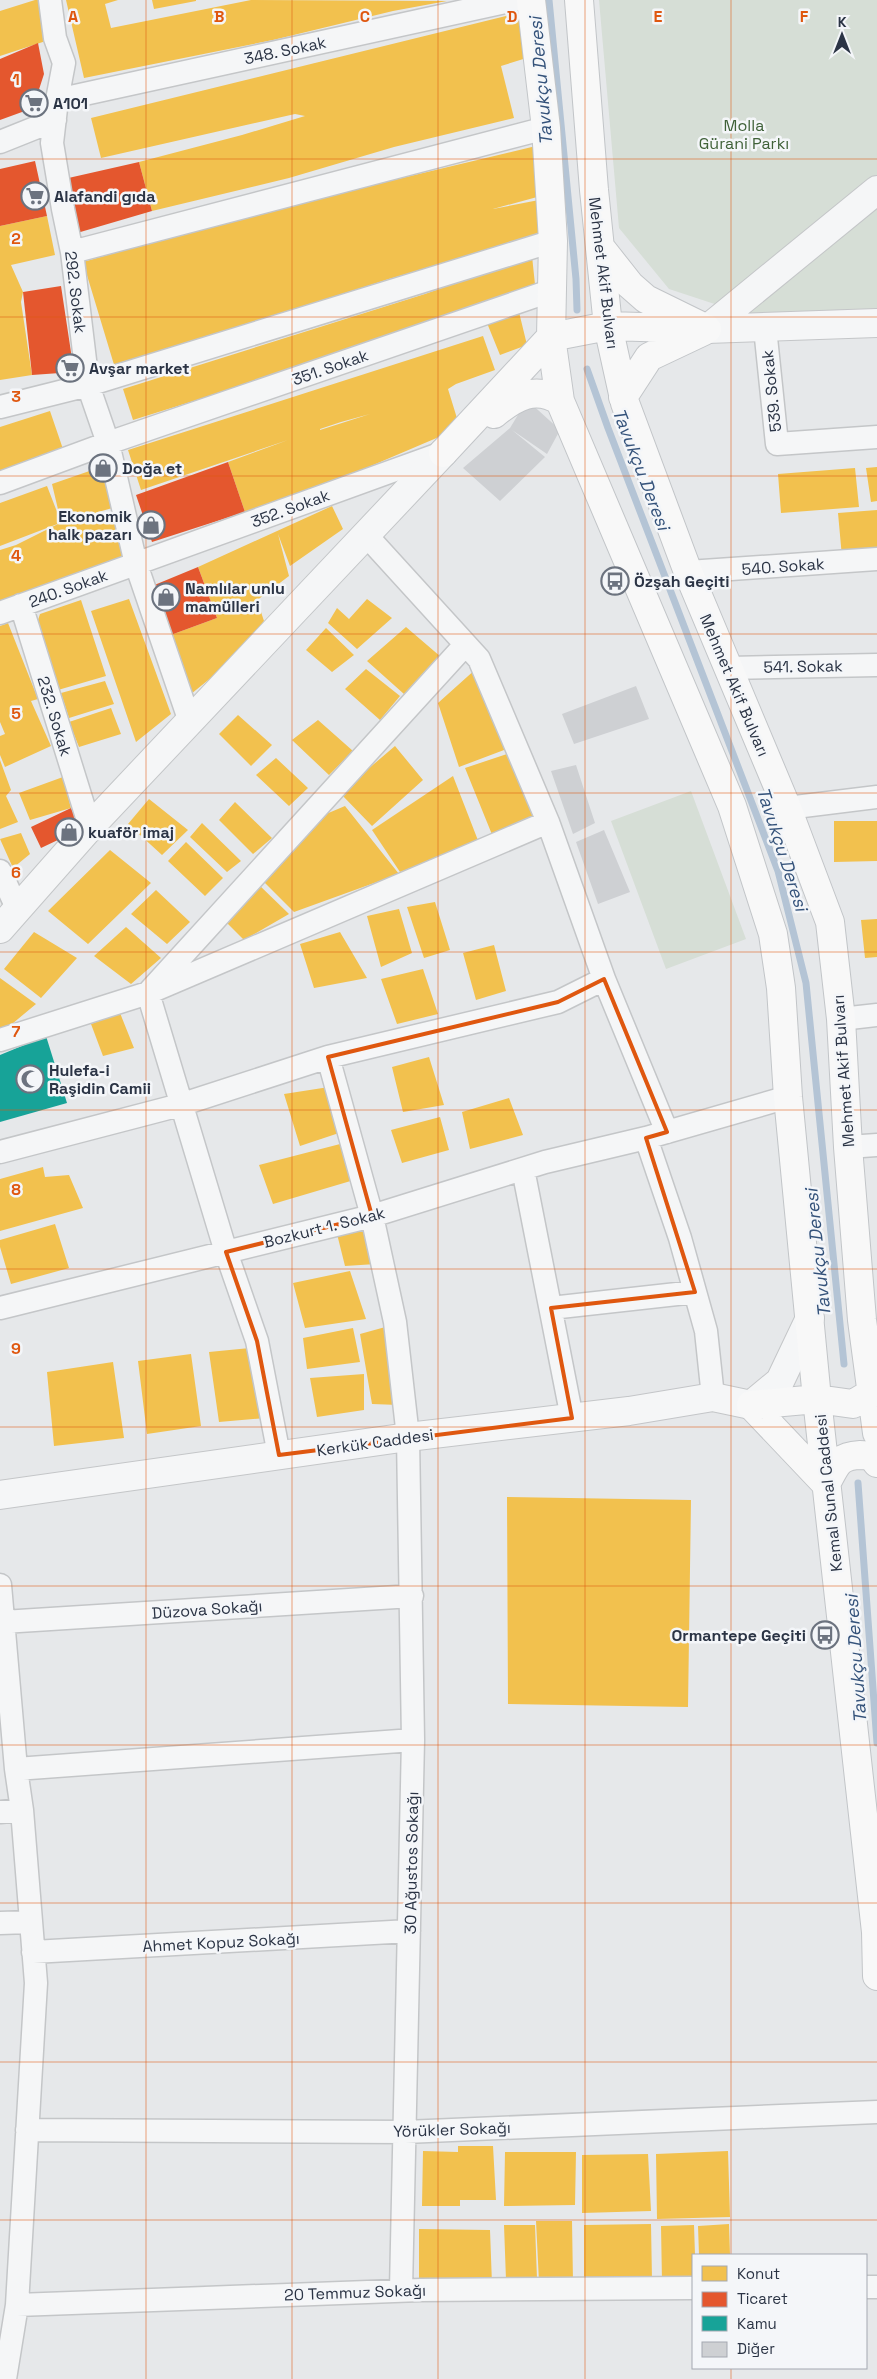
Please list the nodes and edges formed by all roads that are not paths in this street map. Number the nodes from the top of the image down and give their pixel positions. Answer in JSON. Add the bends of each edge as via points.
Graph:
{"nodes":[{"id":1,"x":50,"y":0,"type":"edge"},
{"id":2,"x":514,"y":0,"type":"edge"},
{"id":3,"x":531,"y":0,"type":"edge"},
{"id":4,"x":579,"y":0,"type":"edge"},
{"id":5,"x":56,"y":110,"type":"junction"},
{"id":6,"x":546,"y":128,"type":"junction"},
{"id":7,"x":0,"y":142,"type":"edge"},
{"id":8,"x":877,"y":190,"type":"edge"},
{"id":9,"x":553,"y":241,"type":"junction"},
{"id":10,"x":600,"y":246,"type":"junction"},
{"id":11,"x":72,"y":252,"type":"junction"},
{"id":12,"x":553,"y":290,"type":"junction"},
{"id":13,"x":877,"y":323,"type":"edge"},
{"id":14,"x":608,"y":326,"type":"junction"},
{"id":15,"x":765,"y":328,"type":"junction"},
{"id":16,"x":707,"y":329,"type":"junction"},
{"id":17,"x":551,"y":337,"type":"junction"},
{"id":18,"x":88,"y":385,"type":"junction"},
{"id":19,"x":623,"y":397,"type":"junction"},
{"id":20,"x":560,"y":401,"type":"junction"},
{"id":21,"x":0,"y":407,"type":"edge"},
{"id":22,"x":877,"y":437,"type":"edge"},
{"id":23,"x":108,"y":444,"type":"junction"},
{"id":24,"x":443,"y":453,"type":"junction"},
{"id":25,"x":0,"y":483,"type":"edge"},
{"id":26,"x":366,"y":535,"type":"junction"},
{"id":27,"x":877,"y":559,"type":"edge"},
{"id":28,"x":136,"y":564,"type":"junction"},
{"id":29,"x":688,"y":572,"type":"junction"},
{"id":30,"x":21,"y":605,"type":"junction"},
{"id":31,"x":0,"y":612,"type":"edge"},
{"id":32,"x":465,"y":646,"type":"junction"},
{"id":33,"x":877,"y":665,"type":"edge"},
{"id":34,"x":729,"y":668,"type":"junction"},
{"id":35,"x":190,"y":722,"type":"junction"},
{"id":36,"x":877,"y":797,"type":"edge"},
{"id":37,"x":786,"y":808,"type":"junction"},
{"id":38,"x":548,"y":822,"type":"junction"},
{"id":39,"x":90,"y":826,"type":"junction"},
{"id":40,"x":0,"y":871,"type":"edge"},
{"id":41,"x":17,"y":908,"type":"junction"},
{"id":42,"x":0,"y":930,"type":"edge"},
{"id":43,"x":604,"y":979,"type":"junction"},
{"id":44,"x":148,"y":993,"type":"junction"},
{"id":45,"x":877,"y":1015,"type":"edge"},
{"id":46,"x":841,"y":1019,"type":"junction"},
{"id":47,"x":0,"y":1040,"type":"edge"},
{"id":48,"x":328,"y":1057,"type":"junction"},
{"id":49,"x":788,"y":1097,"type":"junction"},
{"id":50,"x":180,"y":1105,"type":"junction"},
{"id":51,"x":657,"y":1135,"type":"junction"},
{"id":52,"x":877,"y":1145,"type":"edge"},
{"id":53,"x":848,"y":1146,"type":"junction"},
{"id":54,"x":0,"y":1152,"type":"edge"},
{"id":55,"x":523,"y":1169,"type":"junction"},
{"id":56,"x":372,"y":1216,"type":"junction"},
{"id":57,"x":226,"y":1252,"type":"junction"},
{"id":58,"x":695,"y":1292,"type":"junction"},
{"id":59,"x":0,"y":1308,"type":"edge"},
{"id":60,"x":551,"y":1308,"type":"junction"},
{"id":61,"x":810,"y":1318,"type":"junction"},
{"id":62,"x":870,"y":1328,"type":"edge"},
{"id":63,"x":873,"y":1392,"type":"junction"},
{"id":64,"x":713,"y":1398,"type":"junction"},
{"id":65,"x":817,"y":1399,"type":"junction"},
{"id":66,"x":751,"y":1405,"type":"junction"},
{"id":67,"x":572,"y":1418,"type":"junction"},
{"id":68,"x":877,"y":1433,"type":"edge"},
{"id":69,"x":408,"y":1436,"type":"junction"},
{"id":70,"x":279,"y":1455,"type":"junction"},
{"id":71,"x":877,"y":1463,"type":"edge"},
{"id":72,"x":826,"y":1484,"type":"junction"},
{"id":73,"x":0,"y":1495,"type":"edge"},
{"id":74,"x":0,"y":1585,"type":"edge"},
{"id":75,"x":412,"y":1596,"type":"junction"},
{"id":76,"x":3,"y":1622,"type":"junction"},
{"id":77,"x":413,"y":1740,"type":"junction"},
{"id":78,"x":16,"y":1769,"type":"junction"},
{"id":79,"x":22,"y":1810,"type":"junction"},
{"id":80,"x":0,"y":1812,"type":"edge"},
{"id":81,"x":30,"y":1922,"type":"junction"},
{"id":82,"x":0,"y":1923,"type":"edge"},
{"id":83,"x":409,"y":1931,"type":"junction"},
{"id":84,"x":33,"y":1952,"type":"junction"},
{"id":85,"x":877,"y":1976,"type":"edge"},
{"id":86,"x":877,"y":2112,"type":"edge"},
{"id":87,"x":27,"y":2130,"type":"junction"},
{"id":88,"x":405,"y":2132,"type":"junction"},
{"id":89,"x":692,"y":2288,"type":"edge"},
{"id":90,"x":401,"y":2290,"type":"junction"},
{"id":91,"x":16,"y":2305,"type":"junction"},
{"id":92,"x":5,"y":2379,"type":"edge"}],
"edges":[{"from":1,"to":5,"type":"street","name":"292. Sokak","via":[[55,38],[64,63]]},
{"from":2,"to":5,"type":"street","name":"348. Sokak"},
{"from":3,"to":6,"type":"main road"},
{"from":4,"to":10,"type":"main road","name":"Mehmet Akif Bulvarı"},
{"from":5,"to":7,"type":"street","name":"348. Sokak"},
{"from":5,"to":11,"type":"street","name":"292. Sokak","via":[[52,143]]},
{"from":6,"to":9,"type":"main road"},
{"from":6,"to":11,"type":"street"},
{"from":8,"to":16,"type":"street"},
{"from":9,"to":12,"type":"main road"},
{"from":9,"to":18,"type":"street"},
{"from":10,"to":14,"type":"main road","name":"Mehmet Akif Bulvarı"},
{"from":10,"to":16,"type":"main road","via":[[630,285],[646,299]]},
{"from":11,"to":18,"type":"street","name":"292. Sokak"},
{"from":12,"to":17,"type":"main road"},
{"from":12,"to":23,"type":"street","name":"351. Sokak"},
{"from":13,"to":15,"type":"street"},
{"from":14,"to":16,"type":"main road"},
{"from":14,"to":17,"type":"main road"},
{"from":14,"to":19,"type":"main road","name":"Mehmet Akif Bulvarı"},
{"from":15,"to":16,"type":"street"},
{"from":15,"to":22,"type":"street","name":"539. Sokak","via":[[777,444]]},
{"from":16,"to":19,"type":"main road","via":[[649,357]]},
{"from":17,"to":20,"type":"main road"},
{"from":17,"to":24,"type":"main road"},
{"from":18,"to":21,"type":"street"},
{"from":18,"to":23,"type":"street","name":"292. Sokak"},
{"from":19,"to":29,"type":"main road","name":"Mehmet Akif Bulvarı"},
{"from":20,"to":24,"type":"main road","via":[[551,395],[525,394],[508,403]]},
{"from":20,"to":49,"type":"main road","via":[[732,806],[772,934],[781,988]]},
{"from":23,"to":25,"type":"street","name":"351. Sokak"},
{"from":23,"to":28,"type":"street","name":"292. Sokak"},
{"from":24,"to":26,"type":"street"},
{"from":24,"to":28,"type":"street","name":"352. Sokak"},
{"from":26,"to":32,"type":"street"},
{"from":26,"to":35,"type":"street"},
{"from":27,"to":29,"type":"street","name":"540. Sokak"},
{"from":28,"to":30,"type":"street","name":"240. Sokak"},
{"from":28,"to":35,"type":"street","name":"292. Sokak"},
{"from":29,"to":34,"type":"main road","name":"Mehmet Akif Bulvarı"},
{"from":30,"to":31,"type":"street","name":"240. Sokak"},
{"from":30,"to":39,"type":"street","name":"232. Sokak"},
{"from":32,"to":38,"type":"street","via":[[479,659]]},
{"from":32,"to":44,"type":"street"},
{"from":33,"to":34,"type":"street","name":"541. Sokak"},
{"from":34,"to":37,"type":"main road","name":"Mehmet Akif Bulvarı"},
{"from":35,"to":39,"type":"street"},
{"from":36,"to":37,"type":"street"},
{"from":37,"to":46,"type":"main road","name":"Mehmet Akif Bulvarı","via":[[830,922]]},
{"from":38,"to":43,"type":"street"},
{"from":38,"to":44,"type":"street"},
{"from":39,"to":41,"type":"street"},
{"from":40,"to":41,"type":"street"},
{"from":41,"to":42,"type":"street"},
{"from":43,"to":48,"type":"street","via":[[558,1002]]},
{"from":43,"to":51,"type":"street"},
{"from":44,"to":47,"type":"street"},
{"from":44,"to":50,"type":"street"},
{"from":45,"to":46,"type":"street"},
{"from":46,"to":53,"type":"main road","name":"Mehmet Akif Bulvarı"},
{"from":48,"to":50,"type":"street"},
{"from":48,"to":56,"type":"street","name":"30 Ağustos Sokağı"},
{"from":49,"to":51,"type":"street","name":"Bozkurt 1. Sokak"},
{"from":49,"to":61,"type":"main road"},
{"from":50,"to":54,"type":"street"},
{"from":50,"to":57,"type":"street"},
{"from":51,"to":55,"type":"street","name":"Bozkurt 1. Sokak"},
{"from":51,"to":58,"type":"street"},
{"from":52,"to":53,"type":"street"},
{"from":53,"to":62,"type":"main road","name":"Mehmet Akif Bulvarı"},
{"from":55,"to":56,"type":"street","name":"Bozkurt 1. Sokak"},
{"from":55,"to":60,"type":"street"},
{"from":56,"to":57,"type":"street","name":"Bozkurt 1. Sokak"},
{"from":56,"to":69,"type":"street","name":"30 Ağustos Sokağı","via":[[395,1322]]},
{"from":57,"to":59,"type":"street","name":"Bozkurt 1. Sokak"},
{"from":57,"to":70,"type":"street","via":[[257,1341]]},
{"from":58,"to":60,"type":"street"},
{"from":58,"to":64,"type":"street","via":[[706,1331]]},
{"from":60,"to":67,"type":"street"},
{"from":61,"to":65,"type":"main road"},
{"from":61,"to":66,"type":"street","via":[[780,1381]]},
{"from":62,"to":63,"type":"main road","name":"Mehmet Akif Bulvarı"},
{"from":63,"to":65,"type":"main road","via":[[853,1404]]},
{"from":63,"to":68,"type":"main road","name":"Mehmet Akif Bulvarı"},
{"from":64,"to":66,"type":"street","name":"Kerkük Caddesi"},
{"from":64,"to":67,"type":"street","name":"Kerkük Caddesi"},
{"from":65,"to":66,"type":"main road"},
{"from":65,"to":72,"type":"main road","name":"Kemal Sunal Caddesi"},
{"from":66,"to":72,"type":"main road"},
{"from":67,"to":69,"type":"street","name":"Kerkük Caddesi"},
{"from":69,"to":70,"type":"street","name":"Kerkük Caddesi"},
{"from":69,"to":75,"type":"street","name":"30 Ağustos Sokağı"},
{"from":70,"to":73,"type":"street","name":"Kerkük Caddesi"},
{"from":71,"to":72,"type":"main road","via":[[870,1456],[846,1456],[838,1462]]},
{"from":72,"to":85,"type":"main road","name":"Kemal Sunal Caddesi","via":[[876,1932]]},
{"from":74,"to":76,"type":"street"},
{"from":75,"to":76,"type":"street","name":"Düzova Sokağı"},
{"from":75,"to":77,"type":"street","name":"30 Ağustos Sokağı"},
{"from":76,"to":78,"type":"street"},
{"from":77,"to":78,"type":"street"},
{"from":77,"to":83,"type":"street","name":"30 Ağustos Sokağı"},
{"from":78,"to":79,"type":"street"},
{"from":79,"to":80,"type":"street"},
{"from":79,"to":81,"type":"street"},
{"from":81,"to":82,"type":"street"},
{"from":81,"to":84,"type":"street"},
{"from":83,"to":84,"type":"street","name":"Ahmet Kopuz Sokağı"},
{"from":83,"to":88,"type":"street","name":"30 Ağustos Sokağı"},
{"from":84,"to":87,"type":"street","via":[[36,1983]]},
{"from":86,"to":88,"type":"street","name":"Yörükler Sokağı"},
{"from":87,"to":88,"type":"street","name":"Yörükler Sokağı"},
{"from":87,"to":91,"type":"street"},
{"from":88,"to":90,"type":"street","name":"30 Ağustos Sokağı"},
{"from":89,"to":90,"type":"street","name":"20 Temmuz Sokağı"},
{"from":90,"to":91,"type":"street","name":"20 Temmuz Sokağı"},
{"from":91,"to":92,"type":"street"}]}
